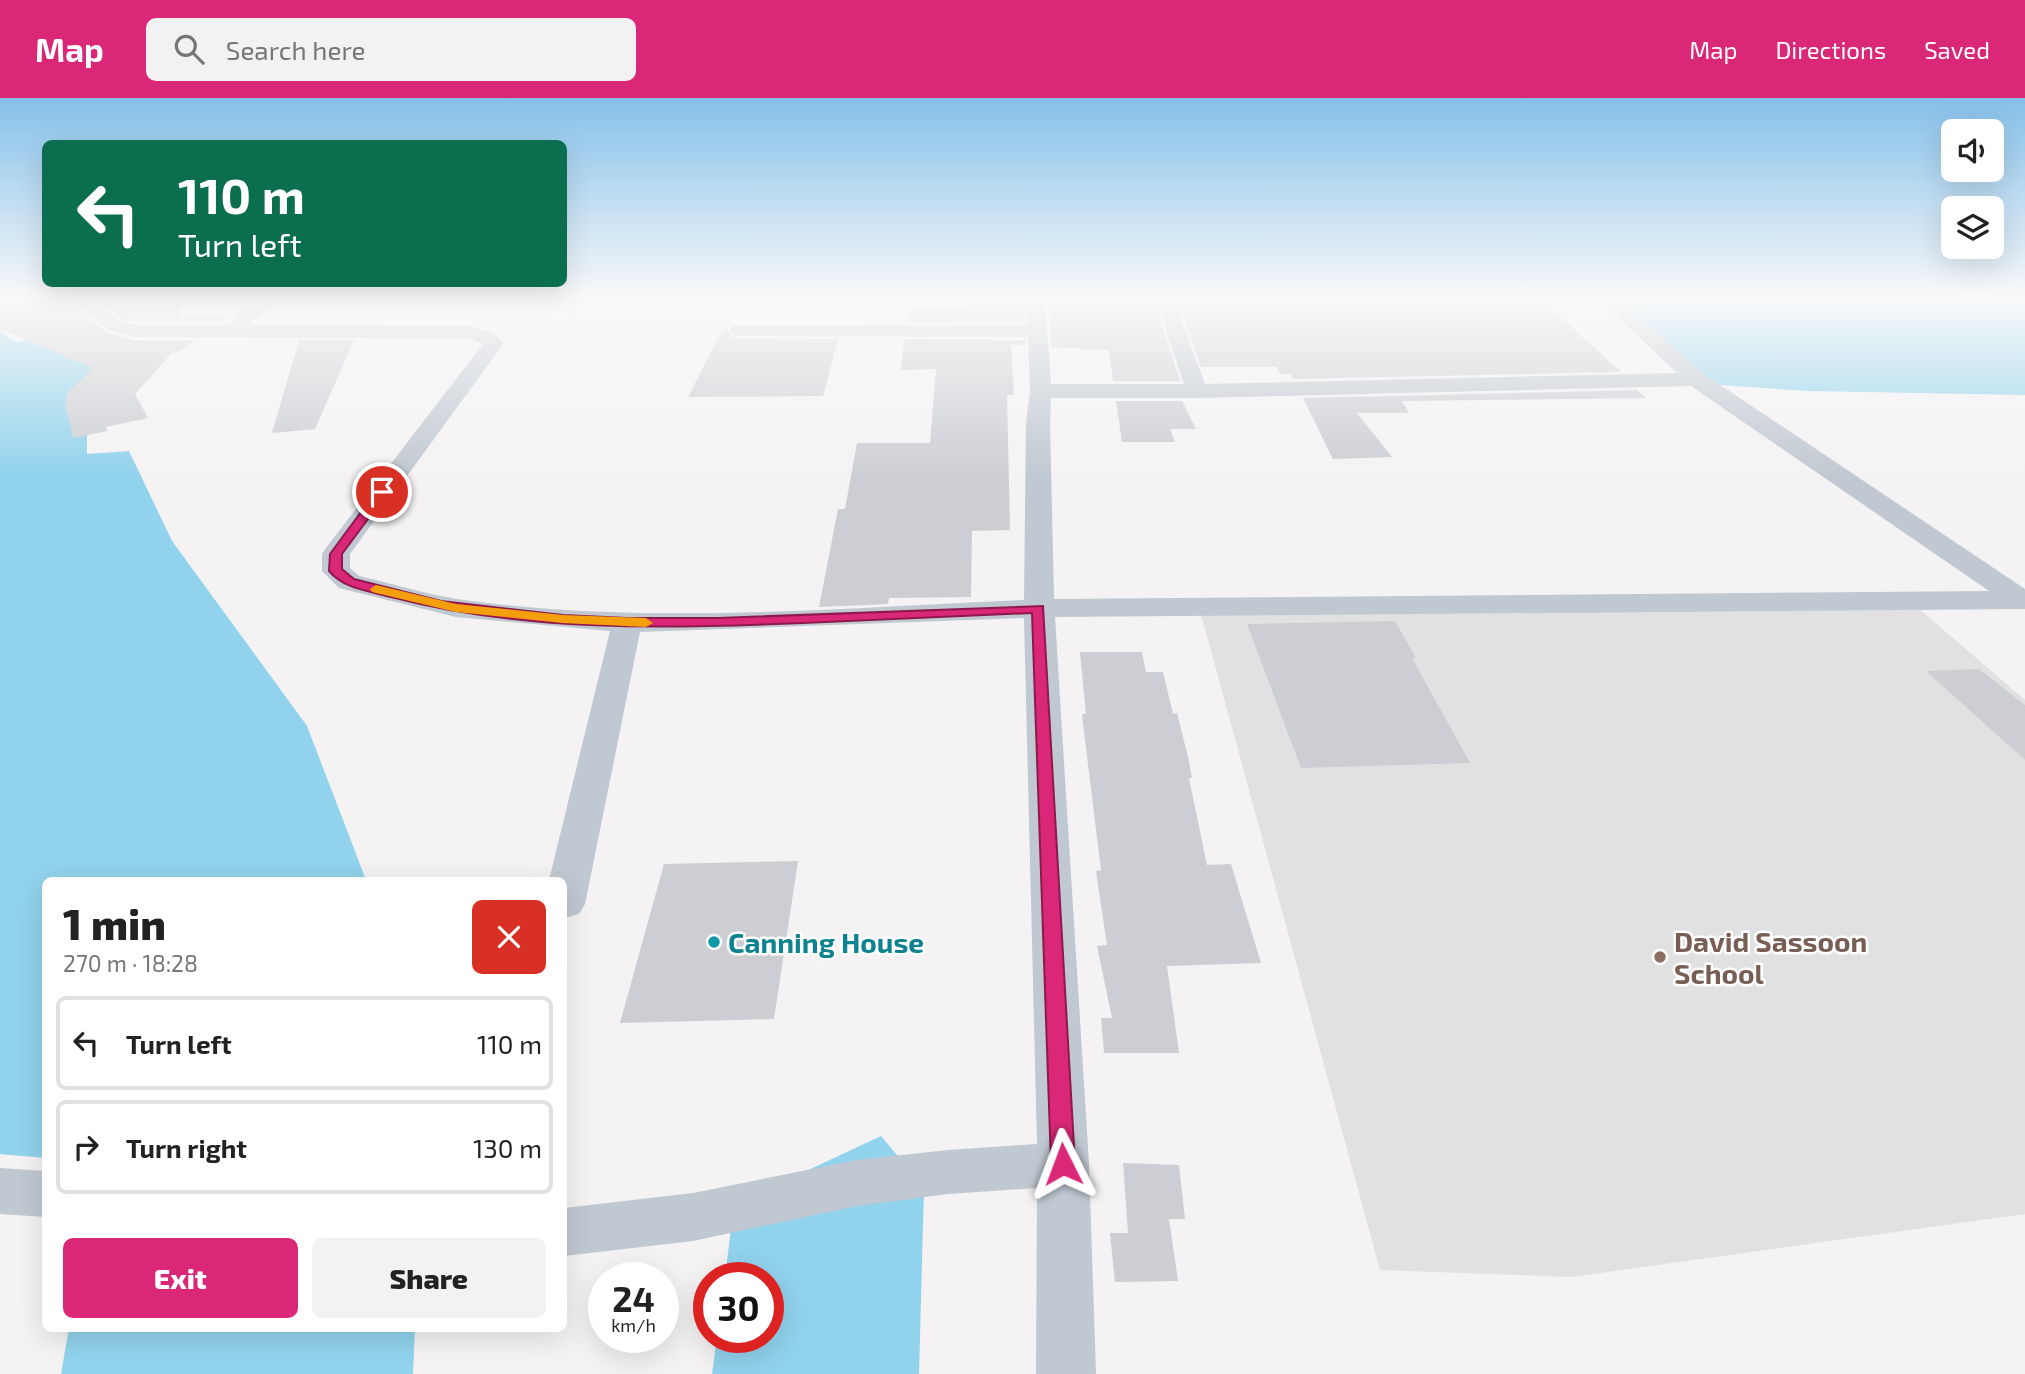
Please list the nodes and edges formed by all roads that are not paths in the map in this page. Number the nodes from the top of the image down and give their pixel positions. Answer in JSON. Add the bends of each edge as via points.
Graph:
{"nodes":[{"id":1,"x":484,"y":357,"type":"edge"},
{"id":2,"x":1039,"y":357,"type":"edge"},
{"id":3,"x":1185,"y":357,"type":"edge"},
{"id":4,"x":1671,"y":357,"type":"edge"},
{"id":5,"x":1696,"y":379,"type":"junction"},
{"id":6,"x":1041,"y":391,"type":"junction"},
{"id":7,"x":1197,"y":391,"type":"junction"},
{"id":8,"x":2023,"y":600,"type":"edge"},
{"id":9,"x":1039,"y":608,"type":"junction"},
{"id":10,"x":627,"y":623,"type":"junction"},
{"id":11,"x":567,"y":891,"type":"edge"},
{"id":12,"x":1063,"y":1164,"type":"junction"},
{"id":13,"x":0,"y":1191,"type":"edge"},
{"id":14,"x":42,"y":1194,"type":"edge"},
{"id":15,"x":567,"y":1232,"type":"edge"},
{"id":16,"x":1066,"y":1374,"type":"edge"}],
"edges":[{"from":1,"to":10,"type":"street","via":[[336,554],[335,571],[349,582],[436,605]]},
{"from":2,"to":6,"type":"street"},
{"from":3,"to":7,"type":"street"},
{"from":4,"to":5,"type":"street"},
{"from":5,"to":7,"type":"street"},
{"from":5,"to":8,"type":"street"},
{"from":6,"to":7,"type":"street"},
{"from":6,"to":9,"type":"street"},
{"from":8,"to":9,"type":"street"},
{"from":9,"to":10,"type":"street"},
{"from":9,"to":12,"type":"street"},
{"from":10,"to":11,"type":"street"},
{"from":12,"to":15,"type":"street","via":[[857,1183],[693,1217]]},
{"from":12,"to":16,"type":"street"},
{"from":13,"to":14,"type":"street"}]}
